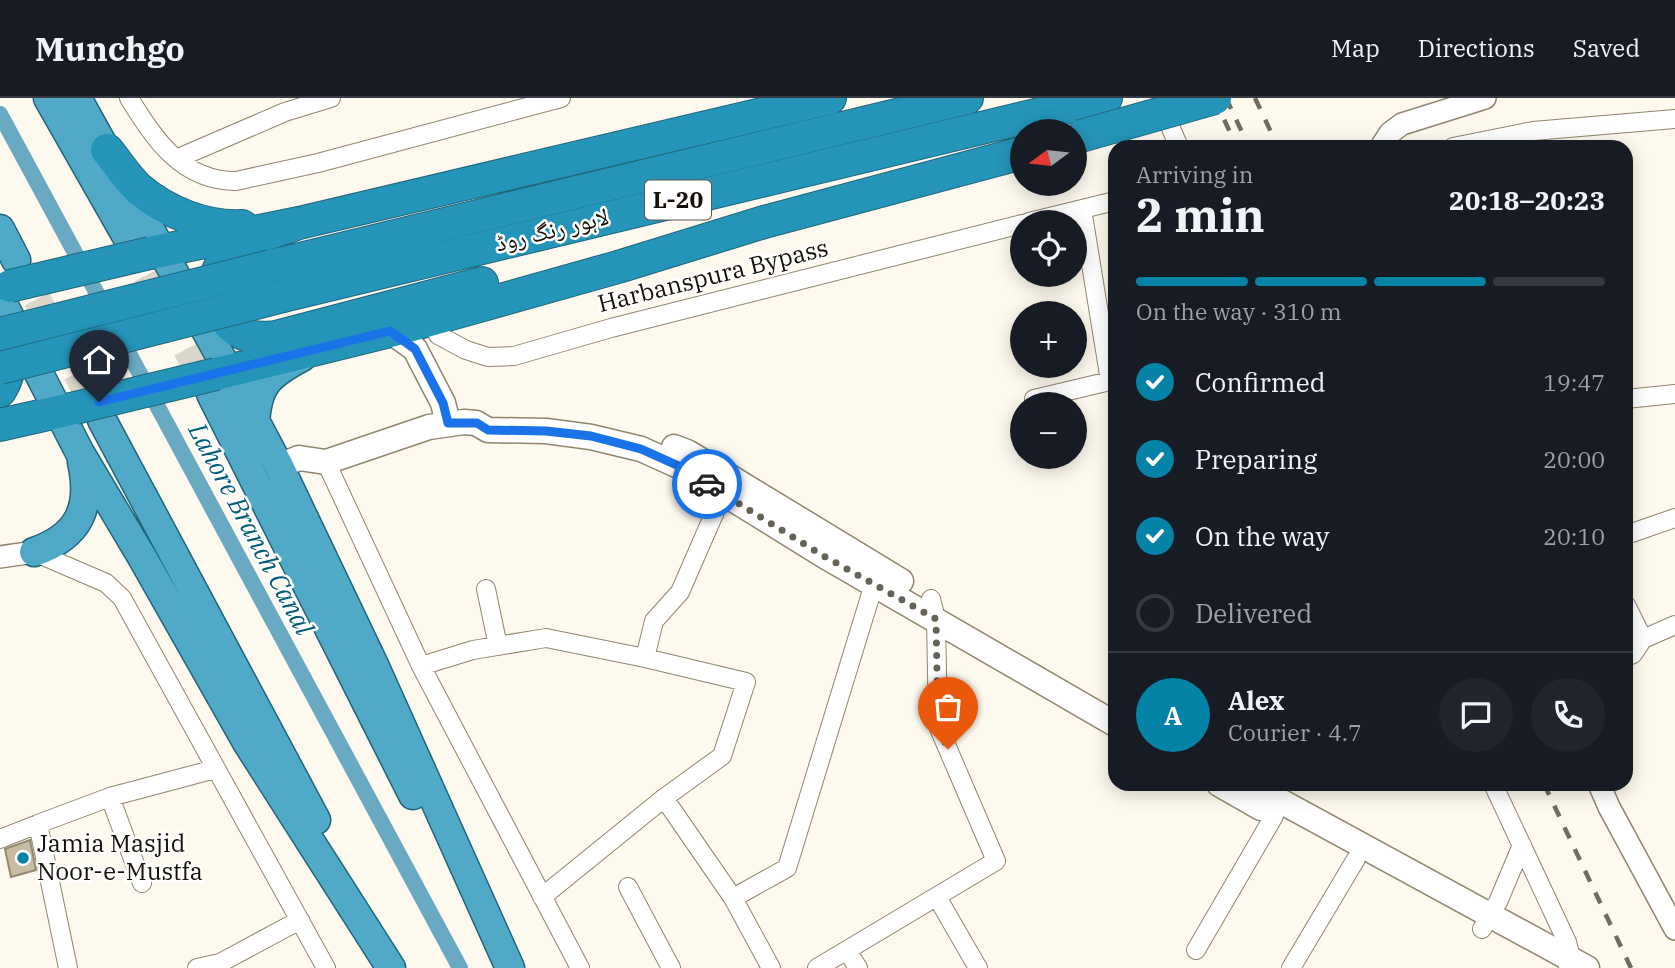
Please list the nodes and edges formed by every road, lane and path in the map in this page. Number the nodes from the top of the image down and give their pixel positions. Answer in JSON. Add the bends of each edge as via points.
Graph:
{"nodes":[{"id":1,"x":48,"y":98,"type":"edge"},
{"id":2,"x":77,"y":98,"type":"edge"},
{"id":3,"x":129,"y":98,"type":"edge"},
{"id":4,"x":331,"y":98,"type":"edge"},
{"id":5,"x":561,"y":98,"type":"edge"},
{"id":6,"x":830,"y":98,"type":"edge"},
{"id":7,"x":967,"y":98,"type":"edge"},
{"id":8,"x":1106,"y":98,"type":"edge"},
{"id":9,"x":1158,"y":98,"type":"edge"},
{"id":10,"x":1215,"y":98,"type":"edge"},
{"id":11,"x":1485,"y":98,"type":"edge"},
{"id":12,"x":1675,"y":119,"type":"edge"},
{"id":13,"x":1087,"y":134,"type":"edge"},
{"id":14,"x":1176,"y":140,"type":"edge"},
{"id":15,"x":1386,"y":140,"type":"edge"},
{"id":16,"x":1488,"y":140,"type":"edge"},
{"id":17,"x":107,"y":150,"type":"junction"},
{"id":18,"x":1010,"y":156,"type":"edge"},
{"id":19,"x":176,"y":159,"type":"junction"},
{"id":20,"x":1108,"y":203,"type":"edge"},
{"id":21,"x":1082,"y":209,"type":"junction"},
{"id":22,"x":1078,"y":210,"type":"edge"},
{"id":23,"x":764,"y":222,"type":"junction"},
{"id":24,"x":299,"y":223,"type":"junction"},
{"id":25,"x":1010,"y":227,"type":"edge"},
{"id":26,"x":0,"y":229,"type":"edge"},
{"id":27,"x":146,"y":246,"type":"junction"},
{"id":28,"x":6,"y":283,"type":"edge"},
{"id":29,"x":431,"y":320,"type":"junction"},
{"id":30,"x":390,"y":331,"type":"junction"},
{"id":31,"x":0,"y":334,"type":"edge"},
{"id":32,"x":316,"y":349,"type":"junction"},
{"id":33,"x":0,"y":368,"type":"edge"},
{"id":34,"x":1108,"y":369,"type":"edge"},
{"id":35,"x":218,"y":379,"type":"junction"},
{"id":36,"x":1108,"y":381,"type":"edge"},
{"id":37,"x":0,"y":391,"type":"edge"},
{"id":38,"x":1064,"y":392,"type":"edge"},
{"id":39,"x":1675,"y":394,"type":"edge"},
{"id":40,"x":1633,"y":398,"type":"edge"},
{"id":41,"x":78,"y":413,"type":"junction"},
{"id":42,"x":448,"y":423,"type":"junction"},
{"id":43,"x":255,"y":424,"type":"junction"},
{"id":44,"x":0,"y":425,"type":"edge"},
{"id":45,"x":80,"y":453,"type":"junction"},
{"id":46,"x":326,"y":462,"type":"junction"},
{"id":47,"x":279,"y":467,"type":"junction"},
{"id":48,"x":727,"y":486,"type":"junction"},
{"id":49,"x":1675,"y":518,"type":"edge"},
{"id":50,"x":1633,"y":533,"type":"edge"},
{"id":51,"x":34,"y":552,"type":"junction"},
{"id":52,"x":0,"y":557,"type":"edge"},
{"id":53,"x":875,"y":575,"type":"junction"},
{"id":54,"x":486,"y":589,"type":"dead end"},
{"id":55,"x":934,"y":609,"type":"junction"},
{"id":56,"x":1633,"y":619,"type":"edge"},
{"id":57,"x":1675,"y":625,"type":"edge"},
{"id":58,"x":1643,"y":639,"type":"junction"},
{"id":59,"x":498,"y":646,"type":"junction"},
{"id":60,"x":1633,"y":654,"type":"edge"},
{"id":61,"x":645,"y":658,"type":"junction"},
{"id":62,"x":421,"y":666,"type":"junction"},
{"id":63,"x":1108,"y":702,"type":"edge"},
{"id":64,"x":1108,"y":720,"type":"edge"},
{"id":65,"x":215,"y":769,"type":"junction"},
{"id":66,"x":1231,"y":791,"type":"edge"},
{"id":67,"x":1261,"y":791,"type":"edge"},
{"id":68,"x":1496,"y":791,"type":"edge"},
{"id":69,"x":1602,"y":791,"type":"edge"},
{"id":70,"x":110,"y":797,"type":"junction"},
{"id":71,"x":664,"y":798,"type":"junction"},
{"id":72,"x":1274,"y":816,"type":"junction"},
{"id":73,"x":38,"y":824,"type":"junction"},
{"id":74,"x":0,"y":839,"type":"edge"},
{"id":75,"x":1522,"y":845,"type":"junction"},
{"id":76,"x":1356,"y":859,"type":"junction"},
{"id":77,"x":142,"y":884,"type":"dead end"},
{"id":78,"x":628,"y":887,"type":"dead end"},
{"id":79,"x":541,"y":897,"type":"junction"},
{"id":80,"x":937,"y":897,"type":"junction"},
{"id":81,"x":733,"y":898,"type":"junction"},
{"id":82,"x":300,"y":920,"type":"junction"},
{"id":83,"x":1486,"y":923,"type":"junction"},
{"id":84,"x":1675,"y":929,"type":"edge"},
{"id":85,"x":847,"y":950,"type":"junction"},
{"id":86,"x":1196,"y":950,"type":"dead end"},
{"id":87,"x":1570,"y":966,"type":"edge"},
{"id":88,"x":68,"y":968,"type":"edge"},
{"id":89,"x":197,"y":968,"type":"edge"},
{"id":90,"x":326,"y":968,"type":"edge"},
{"id":91,"x":392,"y":968,"type":"edge"},
{"id":92,"x":508,"y":968,"type":"edge"},
{"id":93,"x":580,"y":968,"type":"edge"},
{"id":94,"x":671,"y":968,"type":"edge"},
{"id":95,"x":771,"y":968,"type":"edge"},
{"id":96,"x":817,"y":968,"type":"edge"},
{"id":97,"x":858,"y":968,"type":"edge"},
{"id":98,"x":978,"y":968,"type":"edge"},
{"id":99,"x":1291,"y":968,"type":"edge"}],
"edges":[{"from":1,"to":27,"type":"highway"},
{"from":2,"to":17,"type":"highway"},
{"from":3,"to":19,"type":"street","via":[[153,135]]},
{"from":4,"to":19,"type":"street","via":[[285,112]]},
{"from":5,"to":19,"type":"street","via":[[236,181],[211,180]]},
{"from":6,"to":24,"type":"highway"},
{"from":7,"to":31,"type":"highway","name":"لاہور رنگ روڈ","number":"L-20","bridge":true},
{"from":8,"to":33,"type":"highway","name":"لاہور رنگ روڈ","number":"L-20","bridge":true},
{"from":9,"to":14,"type":"street"},
{"from":10,"to":13,"type":"highway","bridge":true},
{"from":11,"to":15,"type":"street","via":[[1402,124]]},
{"from":12,"to":16,"type":"street","via":[[1532,131]]},
{"from":17,"to":24,"type":"highway","via":[[138,188],[180,214],[226,227]]},
{"from":17,"to":27,"type":"highway"},
{"from":18,"to":23,"type":"highway"},
{"from":20,"to":21,"type":"street"},
{"from":21,"to":22,"type":"street"},
{"from":21,"to":34,"type":"street"},
{"from":23,"to":24,"type":"highway","via":[[621,247],[276,337],[247,335],[229,323],[217,305],[217,273],[236,248]]},
{"from":23,"to":29,"type":"highway"},
{"from":24,"to":27,"type":"highway"},
{"from":25,"to":29,"type":"street","name":"Harbanspura Bypass","via":[[514,356],[488,357],[466,350],[438,335]]},
{"from":26,"to":28,"type":"highway"},
{"from":27,"to":28,"type":"highway","bridge":true},
{"from":27,"to":35,"type":"highway"},
{"from":28,"to":41,"type":"highway"},
{"from":29,"to":30,"type":"highway"},
{"from":30,"to":32,"type":"highway"},
{"from":30,"to":42,"type":"main road","via":[[415,349],[443,403]]},
{"from":31,"to":37,"type":"highway","via":[[10,366]]},
{"from":32,"to":35,"type":"highway"},
{"from":32,"to":43,"type":"highway","via":[[267,379],[259,393]]},
{"from":35,"to":41,"type":"highway","bridge":true},
{"from":35,"to":43,"type":"highway"},
{"from":35,"to":92,"type":"highway","via":[[415,799]]},
{"from":36,"to":38,"type":"street"},
{"from":39,"to":40,"type":"street"},
{"from":41,"to":44,"type":"highway"},
{"from":41,"to":45,"type":"highway"},
{"from":41,"to":91,"type":"highway","via":[[240,675]]},
{"from":42,"to":46,"type":"main road"},
{"from":42,"to":48,"type":"main road","via":[[477,423],[488,416],[551,416],[594,422],[687,452]]},
{"from":43,"to":47,"type":"highway"},
{"from":44,"to":45,"type":"highway","via":[[45,429]]},
{"from":45,"to":51,"type":"highway","via":[[86,497],[81,516],[69,533]]},
{"from":45,"to":91,"type":"highway","via":[[248,744]]},
{"from":46,"to":47,"type":"main road","via":[[299,458]]},
{"from":46,"to":62,"type":"street"},
{"from":47,"to":92,"type":"highway","via":[[374,665]]},
{"from":48,"to":53,"type":"main road"},
{"from":48,"to":61,"type":"street","via":[[680,592],[654,621]]},
{"from":49,"to":50,"type":"street"},
{"from":51,"to":52,"type":"street"},
{"from":51,"to":65,"type":"street","via":[[106,583],[122,598]]},
{"from":53,"to":55,"type":"main road"},
{"from":53,"to":81,"type":"street","via":[[787,868]]},
{"from":54,"to":59,"type":"street"},
{"from":55,"to":63,"type":"main road"},
{"from":55,"to":64,"type":"main road"},
{"from":55,"to":80,"type":"street","via":[[938,726],[996,861]]},
{"from":56,"to":58,"type":"street"},
{"from":57,"to":58,"type":"street"},
{"from":58,"to":60,"type":"street"},
{"from":59,"to":61,"type":"street","via":[[546,638]]},
{"from":59,"to":62,"type":"street"},
{"from":61,"to":71,"type":"street","via":[[746,682],[722,756]]},
{"from":62,"to":79,"type":"street"},
{"from":65,"to":70,"type":"street"},
{"from":65,"to":82,"type":"street"},
{"from":66,"to":72,"type":"main road"},
{"from":67,"to":83,"type":"main road"},
{"from":68,"to":75,"type":"street"},
{"from":69,"to":84,"type":"street"},
{"from":70,"to":73,"type":"street"},
{"from":70,"to":77,"type":"street"},
{"from":71,"to":79,"type":"street"},
{"from":71,"to":81,"type":"street"},
{"from":72,"to":76,"type":"main road"},
{"from":72,"to":86,"type":"street"},
{"from":73,"to":74,"type":"street"},
{"from":73,"to":88,"type":"street"},
{"from":75,"to":83,"type":"street"},
{"from":75,"to":87,"type":"street","via":[[1567,942]]},
{"from":76,"to":83,"type":"main road"},
{"from":76,"to":99,"type":"street"},
{"from":78,"to":94,"type":"street"},
{"from":79,"to":93,"type":"street"},
{"from":80,"to":85,"type":"street"},
{"from":80,"to":98,"type":"street"},
{"from":81,"to":95,"type":"street"},
{"from":82,"to":89,"type":"street","via":[[220,963]]},
{"from":82,"to":90,"type":"street"},
{"from":83,"to":87,"type":"main road"},
{"from":85,"to":96,"type":"street"},
{"from":85,"to":97,"type":"street"}]}
